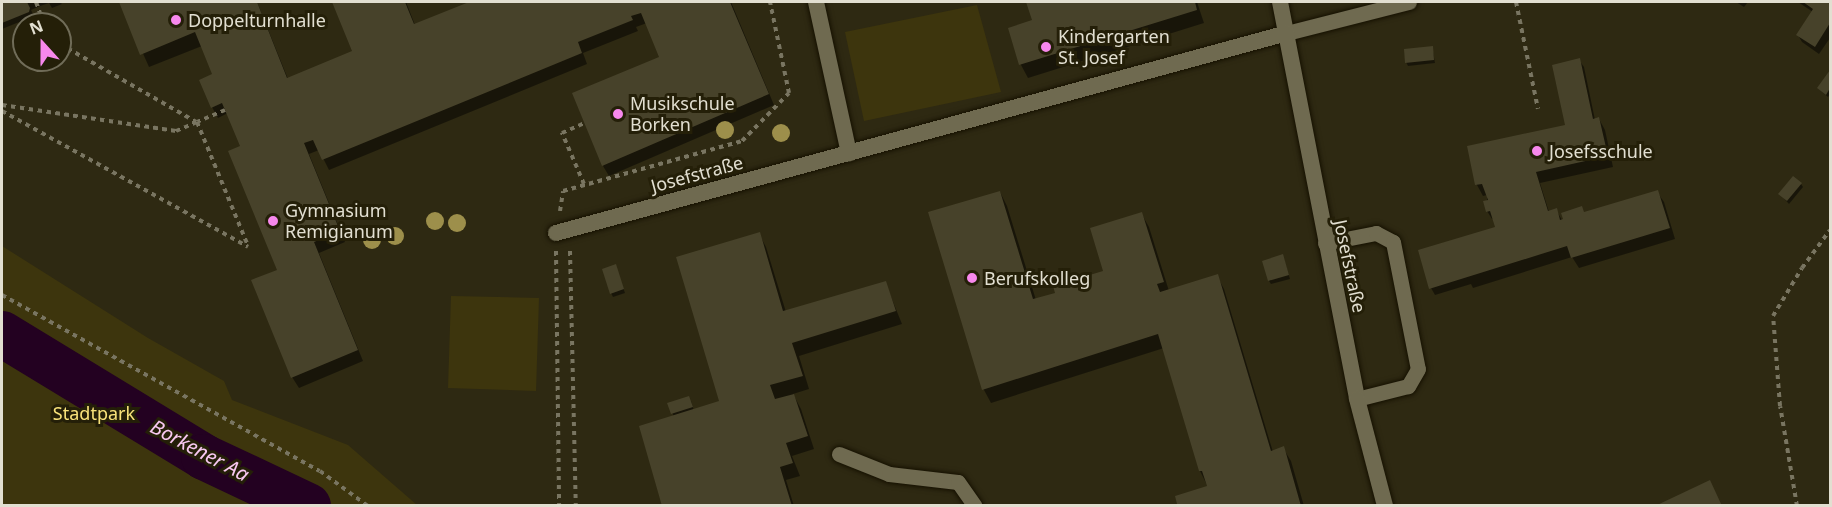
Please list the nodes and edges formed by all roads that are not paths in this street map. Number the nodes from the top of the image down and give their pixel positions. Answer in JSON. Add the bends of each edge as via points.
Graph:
{"nodes":[{"id":1,"x":816,"y":2,"type":"edge"},
{"id":2,"x":1279,"y":2,"type":"edge"},
{"id":3,"x":1400,"y":3,"type":"edge"},
{"id":4,"x":1366,"y":7,"type":"edge"},
{"id":5,"x":1287,"y":33,"type":"junction"},
{"id":6,"x":849,"y":153,"type":"junction"},
{"id":7,"x":563,"y":231,"type":"road end"},
{"id":8,"x":1325,"y":243,"type":"junction"},
{"id":9,"x":1357,"y":399,"type":"junction"},
{"id":10,"x":839,"y":454,"type":"dead end"},
{"id":11,"x":975,"y":506,"type":"edge"},
{"id":12,"x":1385,"y":506,"type":"edge"}],
"edges":[{"from":1,"to":6,"type":"street"},
{"from":2,"to":5,"type":"street","name":"Josefstraße"},
{"from":3,"to":4,"type":"lane"},
{"from":4,"to":5,"type":"lane"},
{"from":5,"to":6,"type":"street","name":"Josefstraße"},
{"from":5,"to":8,"type":"street","name":"Josefstraße"},
{"from":6,"to":7,"type":"street","name":"Josefstraße"},
{"from":8,"to":9,"type":"street","name":"Josefstraße"},
{"from":8,"to":9,"type":"lane","via":[[1376,233],[1393,242],[1418,369],[1408,386]]},
{"from":9,"to":12,"type":"street","name":"Josefstraße"},
{"from":10,"to":11,"type":"lane","via":[[889,474],[958,482]]}]}
